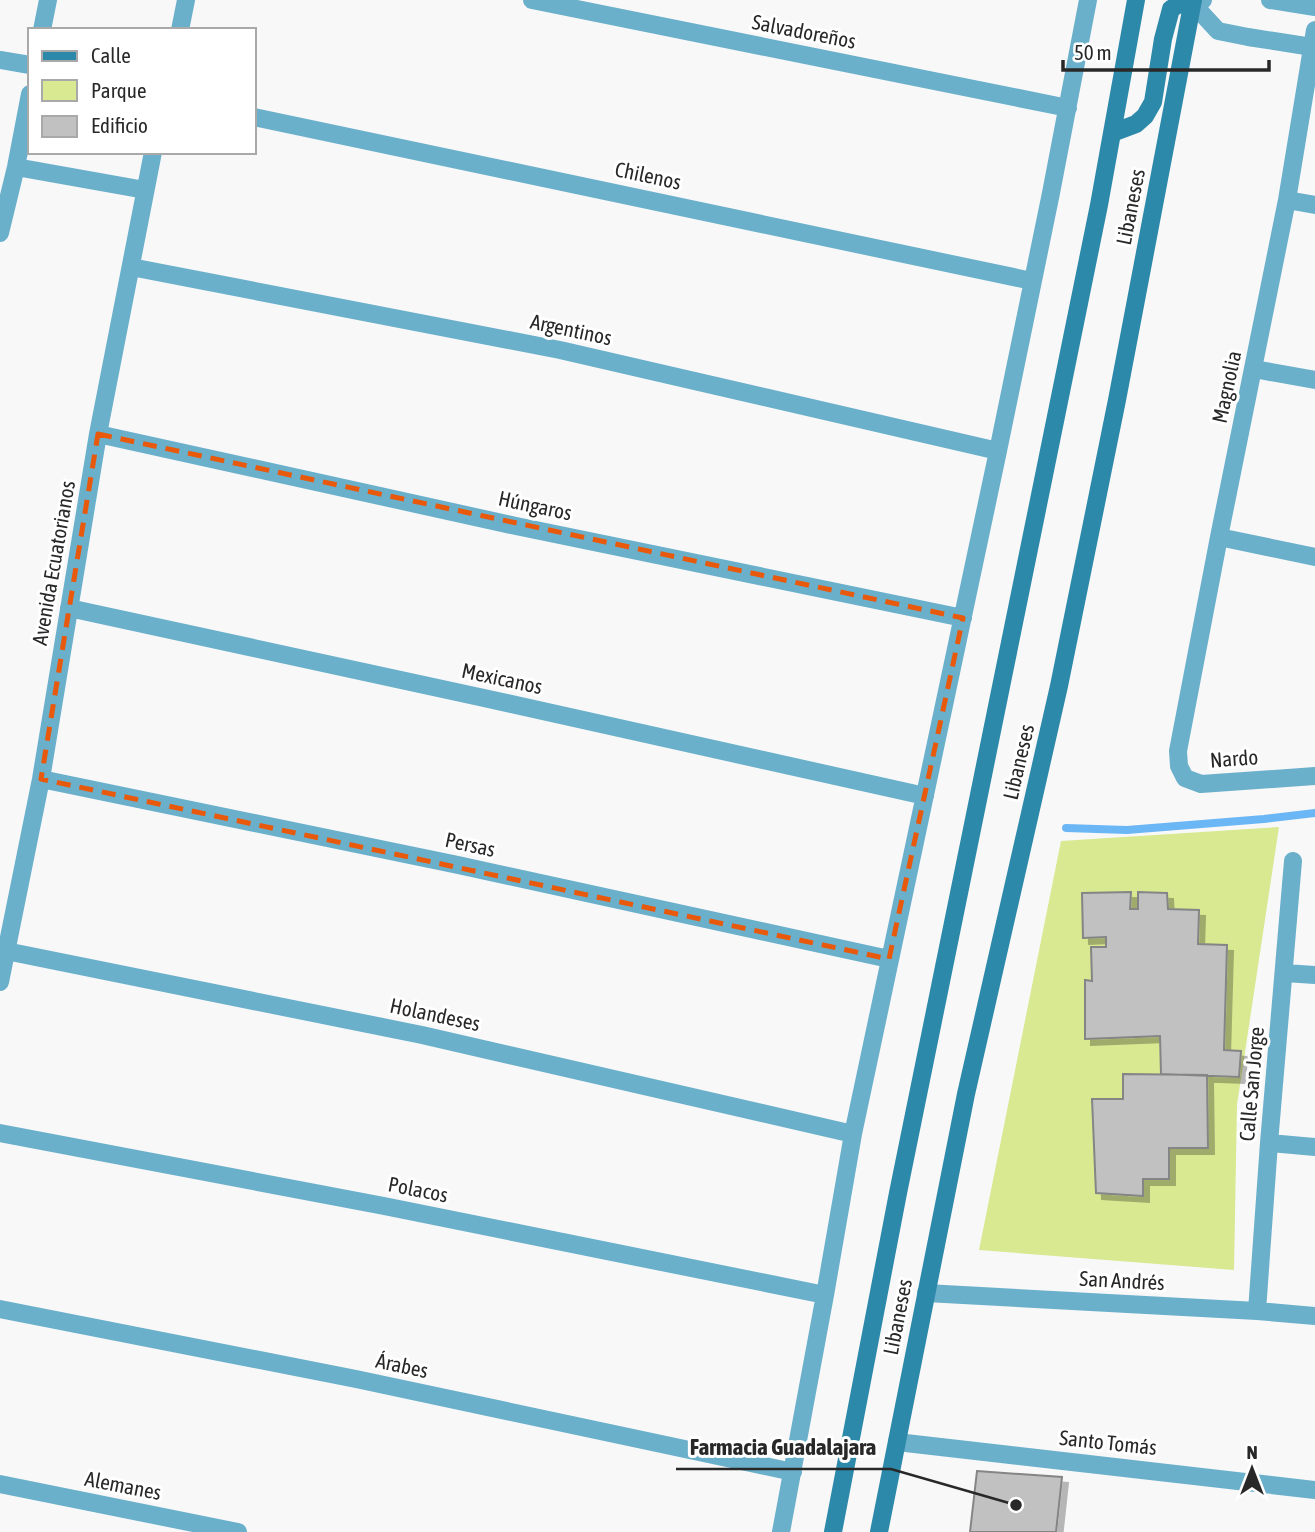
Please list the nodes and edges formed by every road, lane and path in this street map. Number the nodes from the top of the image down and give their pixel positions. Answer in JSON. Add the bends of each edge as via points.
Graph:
{"nodes":[{"id":1,"x":48,"y":0,"type":"edge"},
{"id":2,"x":186,"y":0,"type":"edge"},
{"id":3,"x":533,"y":0,"type":"edge"},
{"id":4,"x":1088,"y":0,"type":"edge"},
{"id":5,"x":1136,"y":0,"type":"edge"},
{"id":6,"x":1270,"y":0,"type":"edge"},
{"id":7,"x":1194,"y":1,"type":"edge"},
{"id":8,"x":1315,"y":7,"type":"edge"},
{"id":9,"x":42,"y":28,"type":"edge"},
{"id":10,"x":180,"y":28,"type":"edge"},
{"id":11,"x":1314,"y":41,"type":"edge"},
{"id":12,"x":0,"y":60,"type":"edge"},
{"id":13,"x":28,"y":65,"type":"edge"},
{"id":14,"x":28,"y":104,"type":"edge"},
{"id":15,"x":1068,"y":108,"type":"junction"},
{"id":16,"x":256,"y":117,"type":"edge"},
{"id":17,"x":1112,"y":133,"type":"junction"},
{"id":18,"x":153,"y":154,"type":"edge"},
{"id":19,"x":16,"y":167,"type":"junction"},
{"id":20,"x":145,"y":190,"type":"junction"},
{"id":21,"x":1287,"y":200,"type":"junction"},
{"id":22,"x":1315,"y":205,"type":"edge"},
{"id":23,"x":0,"y":233,"type":"edge"},
{"id":24,"x":131,"y":267,"type":"junction"},
{"id":25,"x":1032,"y":281,"type":"junction"},
{"id":26,"x":1254,"y":369,"type":"junction"},
{"id":27,"x":1315,"y":380,"type":"edge"},
{"id":28,"x":99,"y":435,"type":"junction"},
{"id":29,"x":998,"y":451,"type":"junction"},
{"id":30,"x":1219,"y":537,"type":"junction"},
{"id":31,"x":1315,"y":557,"type":"edge"},
{"id":32,"x":69,"y":608,"type":"junction"},
{"id":33,"x":963,"y":618,"type":"junction"},
{"id":34,"x":1178,"y":751,"type":"joint"},
{"id":35,"x":1315,"y":776,"type":"edge"},
{"id":36,"x":41,"y":779,"type":"junction"},
{"id":37,"x":925,"y":796,"type":"junction"},
{"id":38,"x":1293,"y":861,"type":"dead end"},
{"id":39,"x":6,"y":951,"type":"junction"},
{"id":40,"x":889,"y":959,"type":"junction"},
{"id":41,"x":1285,"y":973,"type":"junction"},
{"id":42,"x":1315,"y":975,"type":"edge"},
{"id":43,"x":0,"y":982,"type":"edge"},
{"id":44,"x":0,"y":1133,"type":"edge"},
{"id":45,"x":853,"y":1134,"type":"junction"},
{"id":46,"x":1269,"y":1143,"type":"junction"},
{"id":47,"x":1315,"y":1147,"type":"edge"},
{"id":48,"x":926,"y":1293,"type":"junction"},
{"id":49,"x":825,"y":1295,"type":"junction"},
{"id":50,"x":0,"y":1309,"type":"edge"},
{"id":51,"x":1257,"y":1311,"type":"junction"},
{"id":52,"x":1315,"y":1316,"type":"edge"},
{"id":53,"x":897,"y":1442,"type":"junction"},
{"id":54,"x":793,"y":1472,"type":"junction"},
{"id":55,"x":0,"y":1484,"type":"edge"},
{"id":56,"x":1315,"y":1490,"type":"edge"},
{"id":57,"x":238,"y":1532,"type":"edge"},
{"id":58,"x":781,"y":1532,"type":"edge"},
{"id":59,"x":833,"y":1532,"type":"edge"},
{"id":60,"x":879,"y":1532,"type":"edge"}],
"edges":[{"from":1,"to":9,"type":"street"},
{"from":2,"to":10,"type":"street"},
{"from":3,"to":15,"type":"street","name":"Salvadoreños"},
{"from":4,"to":15,"type":"street"},
{"from":5,"to":17,"type":"main road","name":"Libaneses"},
{"from":6,"to":8,"type":"street"},
{"from":7,"to":11,"type":"street","via":[[1218,30],[1248,37]]},
{"from":7,"to":17,"type":"main road","via":[[1171,9],[1153,102],[1145,116]]},
{"from":7,"to":48,"type":"main road","name":"Libaneses","via":[[1059,687],[965,1094]]},
{"from":11,"to":21,"type":"street","name":"Magnolia"},
{"from":12,"to":13,"type":"street"},
{"from":14,"to":19,"type":"street"},
{"from":15,"to":25,"type":"street"},
{"from":16,"to":25,"type":"street","name":"Chilenos"},
{"from":17,"to":59,"type":"main road","name":"Libaneses"},
{"from":18,"to":20,"type":"street","name":"Avenida Ecuatorianos"},
{"from":19,"to":20,"type":"street"},
{"from":19,"to":23,"type":"street"},
{"from":20,"to":24,"type":"street","name":"Avenida Ecuatorianos"},
{"from":21,"to":22,"type":"street"},
{"from":21,"to":26,"type":"street","name":"Magnolia"},
{"from":24,"to":28,"type":"street","name":"Avenida Ecuatorianos"},
{"from":24,"to":29,"type":"street","name":"Argentinos","via":[[560,350]]},
{"from":25,"to":29,"type":"street"},
{"from":26,"to":27,"type":"street"},
{"from":26,"to":30,"type":"street","name":"Magnolia"},
{"from":28,"to":32,"type":"street","name":"Avenida Ecuatorianos"},
{"from":28,"to":33,"type":"street","name":"Húngaros"},
{"from":29,"to":33,"type":"street"},
{"from":30,"to":31,"type":"street"},
{"from":30,"to":34,"type":"street","name":"Magnolia"},
{"from":32,"to":36,"type":"street","name":"Avenida Ecuatorianos"},
{"from":32,"to":37,"type":"street","name":"Mexicanos"},
{"from":33,"to":37,"type":"street"},
{"from":34,"to":35,"type":"street","name":"Nardo","via":[[1185,778],[1201,784]]},
{"from":36,"to":39,"type":"street","name":"Avenida Ecuatorianos"},
{"from":36,"to":40,"type":"street","name":"Persas"},
{"from":37,"to":40,"type":"street"},
{"from":38,"to":41,"type":"street","name":"Calle San Jorge"},
{"from":39,"to":43,"type":"street","name":"Avenida Ecuatorianos"},
{"from":39,"to":45,"type":"street","name":"Holandeses","via":[[422,1035]]},
{"from":40,"to":45,"type":"street"},
{"from":41,"to":42,"type":"street"},
{"from":41,"to":46,"type":"street","name":"Calle San Jorge"},
{"from":44,"to":49,"type":"street","name":"Polacos"},
{"from":45,"to":49,"type":"street"},
{"from":46,"to":47,"type":"street"},
{"from":46,"to":51,"type":"street","name":"Calle San Jorge"},
{"from":48,"to":51,"type":"street","name":"San Andrés"},
{"from":48,"to":53,"type":"main road","name":"Libaneses"},
{"from":49,"to":54,"type":"street"},
{"from":50,"to":54,"type":"street","name":"Árabes"},
{"from":51,"to":52,"type":"street","name":"San Andrés"},
{"from":53,"to":56,"type":"street","name":"Santo Tomás"},
{"from":53,"to":60,"type":"main road","name":"Libaneses"},
{"from":54,"to":58,"type":"street"},
{"from":55,"to":57,"type":"street","name":"Alemanes"}]}
